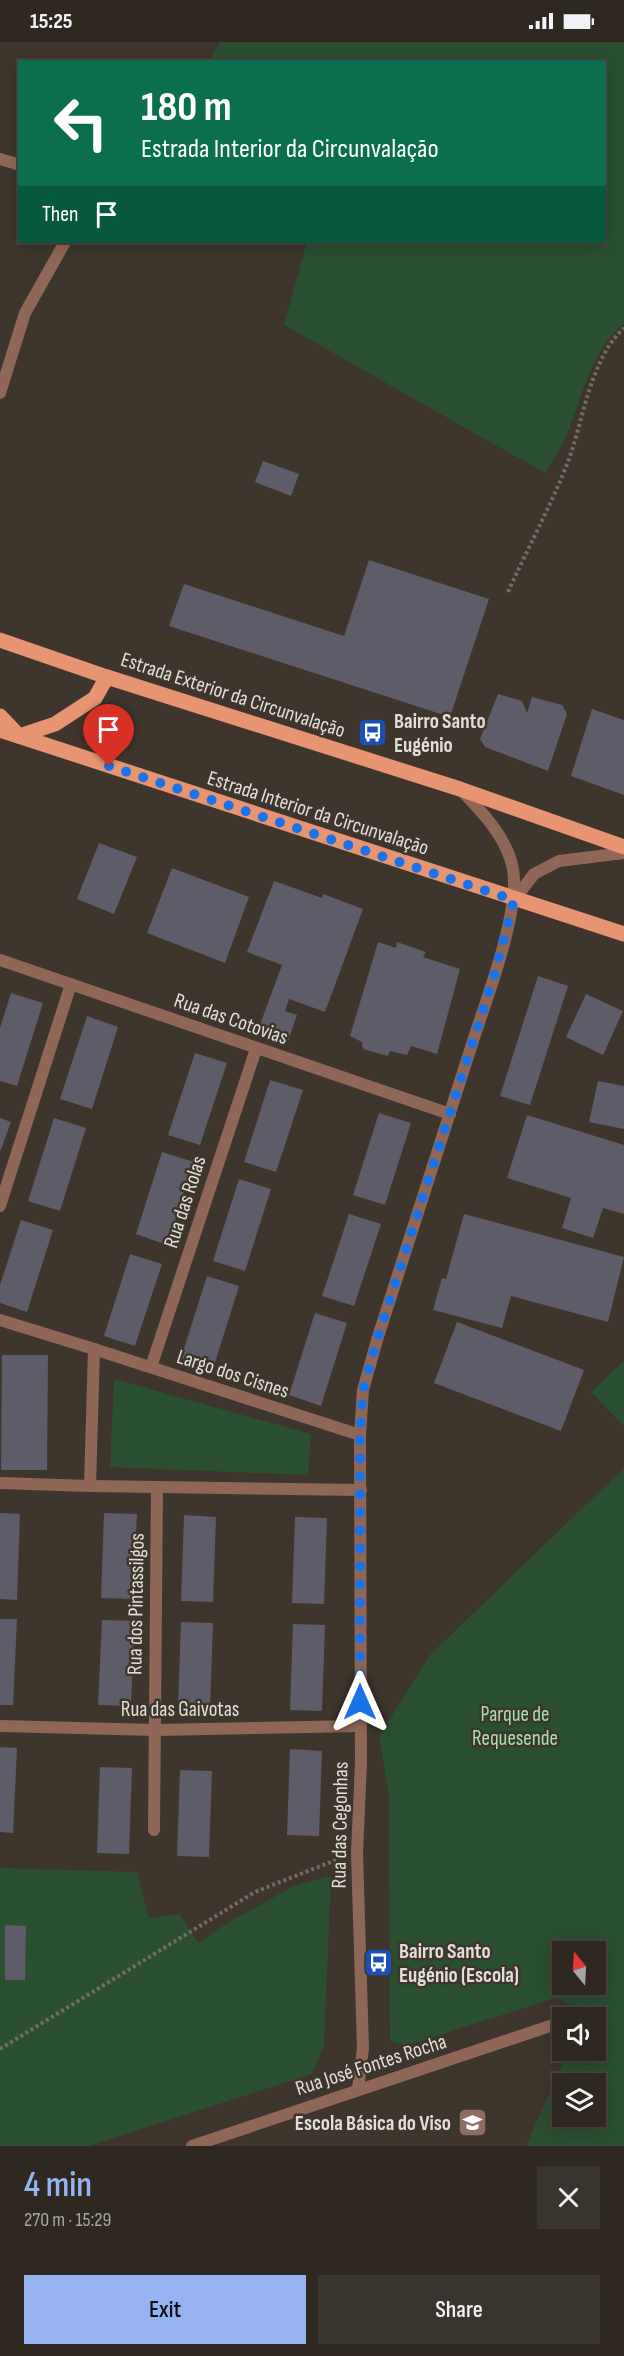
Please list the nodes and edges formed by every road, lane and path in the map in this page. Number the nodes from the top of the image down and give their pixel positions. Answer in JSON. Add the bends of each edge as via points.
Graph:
{"nodes":[{"id":1,"x":0,"y":159,"type":"edge"},
{"id":2,"x":18,"y":164,"type":"edge"},
{"id":3,"x":64,"y":243,"type":"edge"},
{"id":4,"x":624,"y":328,"type":"edge"},
{"id":5,"x":0,"y":393,"type":"edge"},
{"id":6,"x":508,"y":592,"type":"dead end"},
{"id":7,"x":0,"y":640,"type":"edge"},
{"id":8,"x":107,"y":677,"type":"junction"},
{"id":9,"x":0,"y":716,"type":"edge"},
{"id":10,"x":0,"y":730,"type":"edge"},
{"id":11,"x":19,"y":736,"type":"junction"},
{"id":12,"x":460,"y":789,"type":"junction"},
{"id":13,"x":624,"y":847,"type":"edge"},
{"id":14,"x":624,"y":853,"type":"edge"},
{"id":15,"x":514,"y":900,"type":"junction"},
{"id":16,"x":624,"y":934,"type":"edge"},
{"id":17,"x":0,"y":960,"type":"edge"},
{"id":18,"x":71,"y":984,"type":"junction"},
{"id":19,"x":255,"y":1049,"type":"junction"},
{"id":20,"x":450,"y":1114,"type":"junction"},
{"id":21,"x":0,"y":1206,"type":"edge"},
{"id":22,"x":0,"y":1320,"type":"edge"},
{"id":23,"x":94,"y":1349,"type":"junction"},
{"id":24,"x":151,"y":1368,"type":"junction"},
{"id":25,"x":360,"y":1435,"type":"junction"},
{"id":26,"x":0,"y":1483,"type":"edge"},
{"id":27,"x":90,"y":1486,"type":"junction"},
{"id":28,"x":157,"y":1487,"type":"junction"},
{"id":29,"x":361,"y":1490,"type":"junction"},
{"id":30,"x":0,"y":1726,"type":"edge"},
{"id":31,"x":360,"y":1726,"type":"junction"},
{"id":32,"x":155,"y":1730,"type":"junction"},
{"id":33,"x":154,"y":1830,"type":"dead end"},
{"id":34,"x":357,"y":1853,"type":"junction"},
{"id":35,"x":552,"y":2025,"type":"edge"},
{"id":36,"x":0,"y":2049,"type":"edge"},
{"id":37,"x":358,"y":2089,"type":"junction"},
{"id":38,"x":192,"y":2146,"type":"edge"}],
"edges":[{"from":1,"to":2,"type":"street"},
{"from":3,"to":5,"type":"street","via":[[26,313]]},
{"from":4,"to":6,"type":"path","via":[[601,360],[566,467]]},
{"from":7,"to":8,"type":"main road","name":"Estrada Exterior da Circunvalação"},
{"from":8,"to":11,"type":"main road","via":[[94,698],[75,711],[55,724]]},
{"from":8,"to":12,"type":"main road","name":"Estrada Exterior da Circunvalação"},
{"from":9,"to":11,"type":"main road"},
{"from":10,"to":11,"type":"main road","name":"Estrada Interior da Circunvalação"},
{"from":11,"to":15,"type":"main road","name":"Estrada Interior da Circunvalação"},
{"from":12,"to":13,"type":"main road","name":"Estrada Exterior da Circunvalação"},
{"from":12,"to":15,"type":"street","via":[[490,821],[502,842],[513,868]]},
{"from":14,"to":15,"type":"street","via":[[559,861],[534,874]]},
{"from":15,"to":16,"type":"main road","name":"Estrada Interior da Circunvalação"},
{"from":15,"to":20,"type":"street","name":"Rua das Cegonhas"},
{"from":17,"to":18,"type":"street","name":"Rua das Cotovias"},
{"from":18,"to":19,"type":"street","name":"Rua das Cotovias"},
{"from":18,"to":21,"type":"street"},
{"from":19,"to":20,"type":"street","name":"Rua das Cotovias"},
{"from":19,"to":24,"type":"street","name":"Rua das Rolas"},
{"from":20,"to":25,"type":"street","name":"Rua das Cegonhas","via":[[377,1340],[363,1390]]},
{"from":22,"to":23,"type":"street","name":"Largo dos Cisnes"},
{"from":23,"to":24,"type":"street","name":"Largo dos Cisnes"},
{"from":23,"to":27,"type":"street"},
{"from":24,"to":25,"type":"street","name":"Largo dos Cisnes"},
{"from":25,"to":29,"type":"street","name":"Rua das Cegonhas"},
{"from":26,"to":27,"type":"street"},
{"from":27,"to":28,"type":"street"},
{"from":28,"to":29,"type":"street"},
{"from":28,"to":32,"type":"street","name":"Rua dos Pintassilgos"},
{"from":29,"to":31,"type":"street","name":"Rua das Cegonhas"},
{"from":30,"to":32,"type":"street","name":"Rua das Gaivotas"},
{"from":31,"to":32,"type":"street","name":"Rua das Gaivotas"},
{"from":31,"to":34,"type":"street","name":"Rua das Cegonhas"},
{"from":32,"to":33,"type":"street","name":"Rua dos Pintassilgos"},
{"from":34,"to":36,"type":"path","via":[[322,1863],[255,1892]]},
{"from":34,"to":37,"type":"street","name":"Rua das Cegonhas","via":[[363,2048]]},
{"from":35,"to":37,"type":"street","name":"Rua José Fontes Rocha"},
{"from":37,"to":38,"type":"street","name":"Rua José Fontes Rocha"}]}
